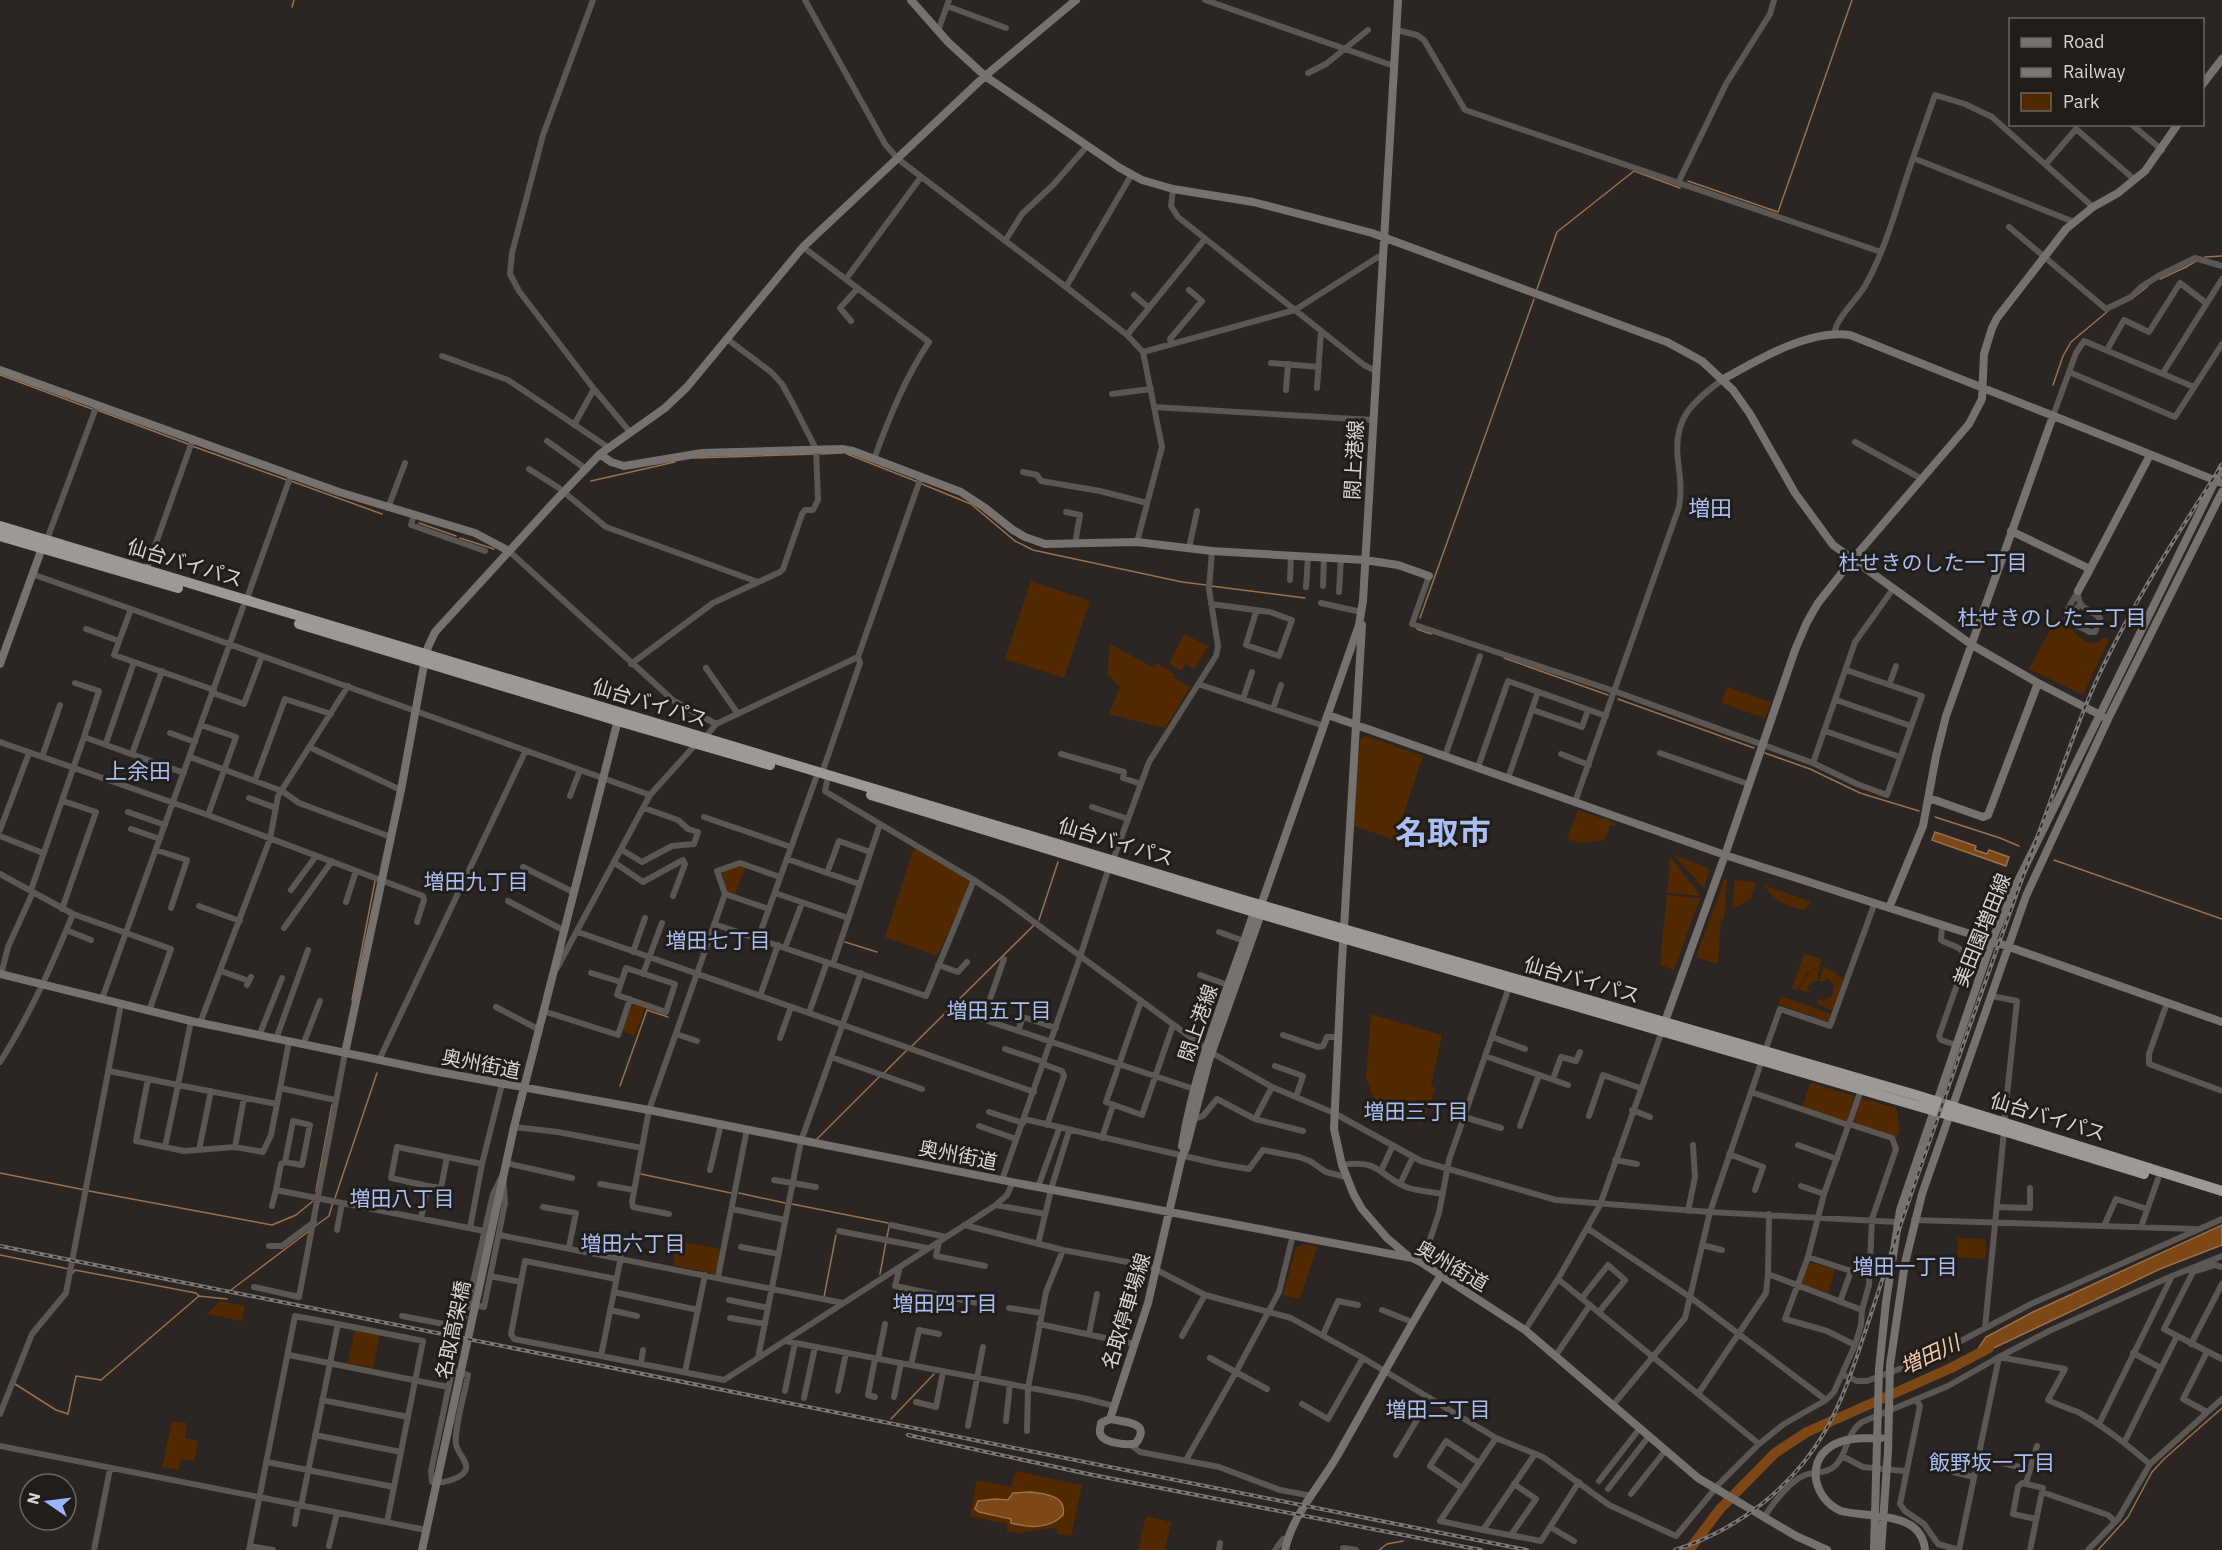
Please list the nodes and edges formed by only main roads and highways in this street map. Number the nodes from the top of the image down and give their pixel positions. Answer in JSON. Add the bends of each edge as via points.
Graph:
{"nodes":[{"id":1,"x":0,"y":526,"type":"edge"},
{"id":2,"x":0,"y":538,"type":"edge"},
{"id":3,"x":45,"y":544,"type":"junction"},
{"id":4,"x":245,"y":604,"type":"junction"},
{"id":5,"x":1343,"y":934,"type":"junction"},
{"id":6,"x":1663,"y":1027,"type":"junction"},
{"id":7,"x":1763,"y":1056,"type":"junction"},
{"id":8,"x":1934,"y":1106,"type":"junction"},
{"id":9,"x":2004,"y":1127,"type":"junction"},
{"id":10,"x":2222,"y":1191,"type":"edge"},
{"id":11,"x":2222,"y":1198,"type":"edge"}],
"edges":[{"from":1,"to":3,"type":"highway","name":"仙台バイパス"},
{"from":2,"to":3,"type":"highway","name":"仙台バイパス"},
{"from":3,"to":4,"type":"highway","name":"仙台バイパス"},
{"from":3,"to":4,"type":"highway","name":"仙台バイパス","via":[[146,571]]},
{"from":4,"to":5,"type":"highway","name":"仙台バイパス"},
{"from":5,"to":6,"type":"highway","name":"仙台バイパス"},
{"from":5,"to":6,"type":"highway","name":"仙台バイパス","via":[[1509,987]]},
{"from":6,"to":7,"type":"highway","name":"仙台バイパス"},
{"from":7,"to":8,"type":"highway","name":"仙台バイパス"},
{"from":7,"to":8,"type":"highway","name":"仙台バイパス","via":[[1862,1090]]},
{"from":8,"to":9,"type":"highway","name":"仙台バイパス"},
{"from":9,"to":10,"type":"highway","name":"仙台バイパス"},
{"from":9,"to":11,"type":"highway","name":"仙台バイパス"}]}
